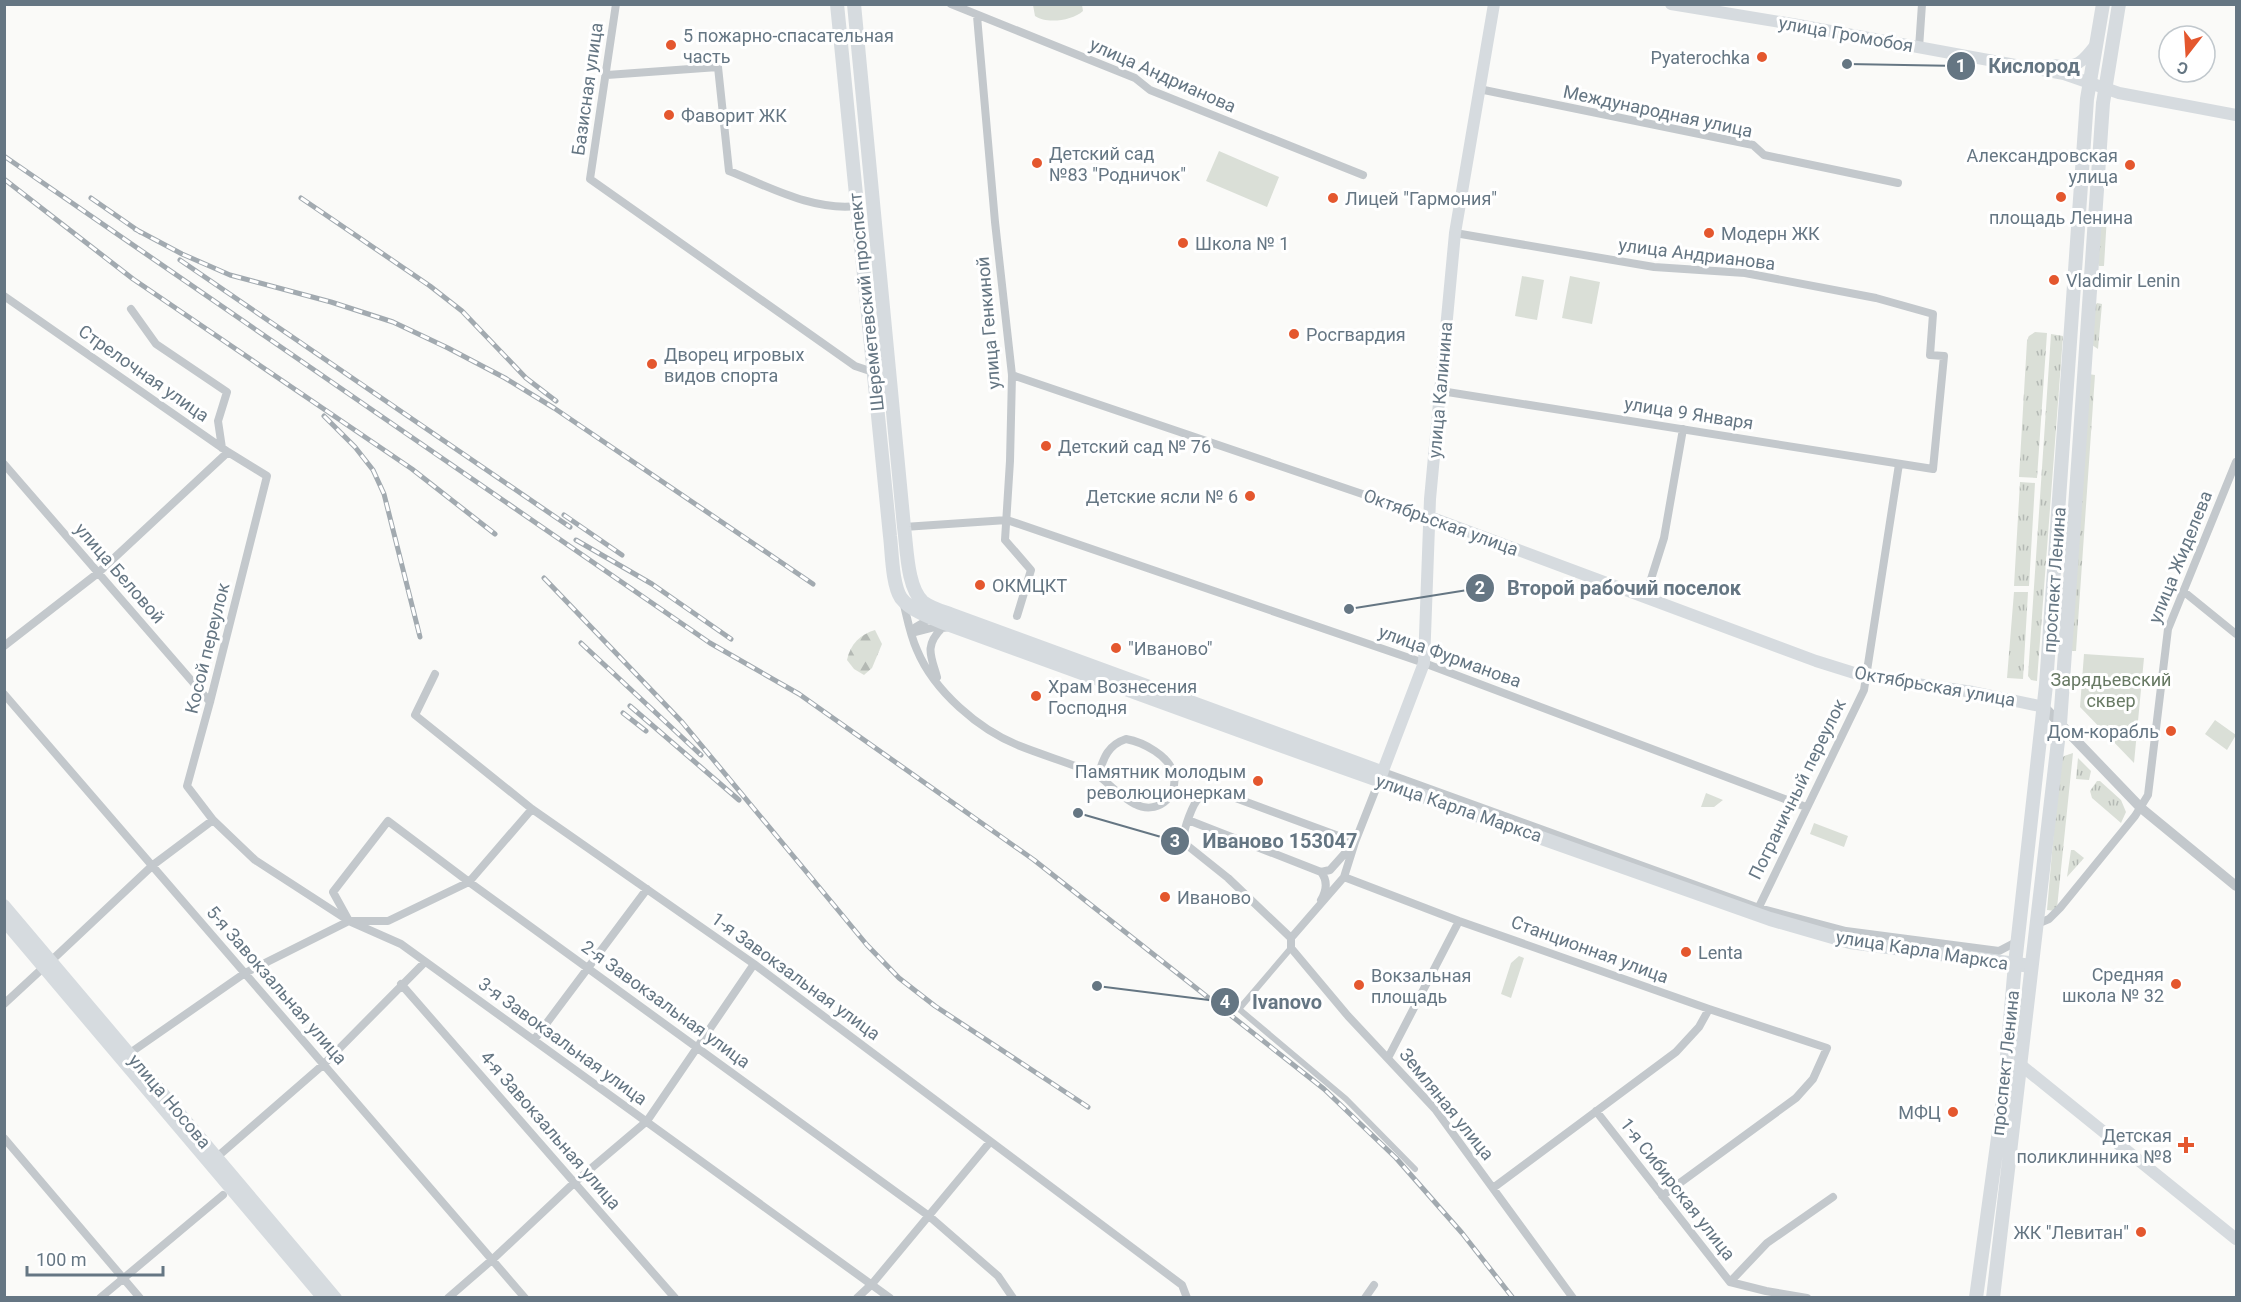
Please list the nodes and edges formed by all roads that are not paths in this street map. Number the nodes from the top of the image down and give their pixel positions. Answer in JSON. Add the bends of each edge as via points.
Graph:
{"nodes":[{"id":1,"x":616,"y":4,"type":"edge"},
{"id":2,"x":837,"y":4,"type":"edge"},
{"id":3,"x":855,"y":4,"type":"edge"},
{"id":4,"x":951,"y":4,"type":"edge"},
{"id":5,"x":1494,"y":4,"type":"edge"},
{"id":6,"x":1671,"y":4,"type":"edge"},
{"id":7,"x":1721,"y":4,"type":"edge"},
{"id":8,"x":1922,"y":4,"type":"edge"},
{"id":9,"x":2103,"y":4,"type":"edge"},
{"id":10,"x":2119,"y":4,"type":"edge"},
{"id":11,"x":977,"y":16,"type":"junction"},
{"id":12,"x":1919,"y":44,"type":"junction"},
{"id":13,"x":2097,"y":44,"type":"junction"},
{"id":14,"x":2065,"y":67,"type":"junction"},
{"id":15,"x":607,"y":75,"type":"junction"},
{"id":16,"x":2089,"y":84,"type":"junction"},
{"id":17,"x":1479,"y":89,"type":"junction"},
{"id":18,"x":2105,"y":89,"type":"junction"},
{"id":19,"x":2236,"y":115,"type":"edge"},
{"id":20,"x":1363,"y":175,"type":"dead end"},
{"id":21,"x":1898,"y":183,"type":"dead end"},
{"id":22,"x":874,"y":204,"type":"junction"},
{"id":23,"x":856,"y":206,"type":"junction"},
{"id":24,"x":1455,"y":233,"type":"junction"},
{"id":25,"x":5,"y":298,"type":"edge"},
{"id":26,"x":131,"y":309,"type":"dead end"},
{"id":27,"x":890,"y":371,"type":"junction"},
{"id":28,"x":873,"y":372,"type":"junction"},
{"id":29,"x":1012,"y":375,"type":"junction"},
{"id":30,"x":1441,"y":391,"type":"junction"},
{"id":31,"x":1683,"y":429,"type":"junction"},
{"id":32,"x":225,"y":450,"type":"junction"},
{"id":33,"x":2236,"y":462,"type":"edge"},
{"id":34,"x":4,"y":464,"type":"edge"},
{"id":35,"x":1899,"y":464,"type":"junction"},
{"id":36,"x":1933,"y":468,"type":"joint"},
{"id":37,"x":267,"y":476,"type":"joint"},
{"id":38,"x":1430,"y":517,"type":"junction"},
{"id":39,"x":1007,"y":520,"type":"junction"},
{"id":40,"x":904,"y":527,"type":"junction"},
{"id":41,"x":98,"y":573,"type":"junction"},
{"id":42,"x":914,"y":590,"type":"junction"},
{"id":43,"x":2183,"y":591,"type":"junction"},
{"id":44,"x":1645,"y":598,"type":"junction"},
{"id":45,"x":908,"y":603,"type":"junction"},
{"id":46,"x":1017,"y":616,"type":"dead end"},
{"id":47,"x":931,"y":618,"type":"junction"},
{"id":48,"x":950,"y":622,"type":"junction"},
{"id":49,"x":912,"y":633,"type":"junction"},
{"id":50,"x":2236,"y":633,"type":"edge"},
{"id":51,"x":4,"y":646,"type":"edge"},
{"id":52,"x":1424,"y":663,"type":"junction"},
{"id":53,"x":435,"y":674,"type":"dead end"},
{"id":54,"x":1867,"y":677,"type":"junction"},
{"id":55,"x":939,"y":683,"type":"junction"},
{"id":56,"x":4,"y":694,"type":"edge"},
{"id":57,"x":210,"y":702,"type":"junction"},
{"id":58,"x":2044,"y":707,"type":"junction"},
{"id":59,"x":2060,"y":724,"type":"junction"},
{"id":60,"x":1098,"y":775,"type":"junction"},
{"id":61,"x":1381,"y":777,"type":"junction"},
{"id":62,"x":1806,"y":807,"type":"junction"},
{"id":63,"x":2141,"y":808,"type":"junction"},
{"id":64,"x":532,"y":809,"type":"junction"},
{"id":65,"x":213,"y":820,"type":"junction"},
{"id":66,"x":1188,"y":820,"type":"junction"},
{"id":67,"x":1355,"y":842,"type":"junction"},
{"id":68,"x":153,"y":865,"type":"junction"},
{"id":69,"x":1321,"y":872,"type":"junction"},
{"id":70,"x":1344,"y":877,"type":"junction"},
{"id":71,"x":469,"y":882,"type":"junction"},
{"id":72,"x":2236,"y":886,"type":"edge"},
{"id":73,"x":647,"y":889,"type":"junction"},
{"id":74,"x":4,"y":905,"type":"edge"},
{"id":75,"x":1757,"y":911,"type":"junction"},
{"id":76,"x":1314,"y":913,"type":"junction"},
{"id":77,"x":4,"y":921,"type":"edge"},
{"id":78,"x":349,"y":921,"type":"junction"},
{"id":79,"x":1459,"y":921,"type":"junction"},
{"id":80,"x":2037,"y":924,"type":"junction"},
{"id":81,"x":1291,"y":938,"type":"junction"},
{"id":82,"x":2018,"y":941,"type":"junction"},
{"id":83,"x":1291,"y":948,"type":"junction"},
{"id":84,"x":425,"y":962,"type":"junction"},
{"id":85,"x":48,"y":964,"type":"junction"},
{"id":86,"x":754,"y":964,"type":"junction"},
{"id":87,"x":2015,"y":964,"type":"junction"},
{"id":88,"x":2031,"y":966,"type":"junction"},
{"id":89,"x":588,"y":969,"type":"junction"},
{"id":90,"x":245,"y":974,"type":"junction"},
{"id":91,"x":401,"y":984,"type":"junction"},
{"id":92,"x":4,"y":1004,"type":"edge"},
{"id":93,"x":1709,"y":1009,"type":"junction"},
{"id":94,"x":534,"y":1040,"type":"junction"},
{"id":95,"x":698,"y":1048,"type":"junction"},
{"id":96,"x":125,"y":1055,"type":"junction"},
{"id":97,"x":2007,"y":1056,"type":"junction"},
{"id":98,"x":1388,"y":1058,"type":"junction"},
{"id":99,"x":324,"y":1064,"type":"junction"},
{"id":100,"x":2022,"y":1066,"type":"junction"},
{"id":101,"x":1596,"y":1111,"type":"junction"},
{"id":102,"x":647,"y":1121,"type":"junction"},
{"id":103,"x":4,"y":1138,"type":"edge"},
{"id":104,"x":990,"y":1142,"type":"junction"},
{"id":105,"x":214,"y":1160,"type":"junction"},
{"id":106,"x":1415,"y":1168,"type":"dead end"},
{"id":107,"x":575,"y":1182,"type":"junction"},
{"id":108,"x":1493,"y":1188,"type":"junction"},
{"id":109,"x":223,"y":1195,"type":"dead end"},
{"id":110,"x":1662,"y":1196,"type":"junction"},
{"id":111,"x":1833,"y":1197,"type":"dead end"},
{"id":112,"x":929,"y":1216,"type":"junction"},
{"id":113,"x":2236,"y":1239,"type":"edge"},
{"id":114,"x":493,"y":1259,"type":"junction"},
{"id":115,"x":124,"y":1278,"type":"junction"},
{"id":116,"x":1730,"y":1282,"type":"junction"},
{"id":117,"x":872,"y":1284,"type":"junction"},
{"id":118,"x":1374,"y":1285,"type":"dead end"},
{"id":119,"x":100,"y":1298,"type":"edge"},
{"id":120,"x":140,"y":1298,"type":"edge"},
{"id":121,"x":323,"y":1298,"type":"edge"},
{"id":122,"x":336,"y":1298,"type":"edge"},
{"id":123,"x":448,"y":1298,"type":"edge"},
{"id":124,"x":525,"y":1298,"type":"edge"},
{"id":125,"x":675,"y":1298,"type":"edge"},
{"id":126,"x":857,"y":1298,"type":"edge"},
{"id":127,"x":890,"y":1298,"type":"edge"},
{"id":128,"x":1013,"y":1298,"type":"edge"},
{"id":129,"x":1187,"y":1298,"type":"edge"},
{"id":130,"x":1365,"y":1298,"type":"edge"},
{"id":131,"x":1573,"y":1298,"type":"edge"},
{"id":132,"x":1807,"y":1298,"type":"edge"},
{"id":133,"x":1976,"y":1298,"type":"edge"},
{"id":134,"x":1993,"y":1298,"type":"edge"}],
"edges":[{"from":1,"to":15,"type":"street","name":"Базисная улица"},
{"from":2,"to":23,"type":"main road","name":"Шереметевский проспект"},
{"from":3,"to":22,"type":"main road","name":"Шереметевский проспект"},
{"from":4,"to":11,"type":"street","name":"улица Андрианова"},
{"from":5,"to":17,"type":"main road","name":"улица Калинина"},
{"from":6,"to":12,"type":"main road","name":"улица Громобоя"},
{"from":7,"to":12,"type":"main road","name":"улица Громобоя"},
{"from":8,"to":12,"type":"street"},
{"from":9,"to":13,"type":"main road","name":"проспект Ленина"},
{"from":10,"to":18,"type":"main road","name":"проспект Ленина"},
{"from":11,"to":20,"type":"street","name":"улица Андрианова","via":[[1135,78],[1150,90],[1224,121]]},
{"from":11,"to":29,"type":"street","name":"улица Генкиной"},
{"from":12,"to":14,"type":"main road","name":"улица Громобоя"},
{"from":12,"to":16,"type":"main road","name":"улица Громобоя","via":[[2064,74]]},
{"from":13,"to":14,"type":"main road","via":[[2079,63]]},
{"from":13,"to":16,"type":"main road","name":"проспект Ленина"},
{"from":14,"to":16,"type":"main road","name":"улица Громобоя"},
{"from":15,"to":23,"type":"street","via":[[718,68],[729,171],[820,206]]},
{"from":15,"to":28,"type":"street","name":"Базисная улица","via":[[590,179],[855,366]]},
{"from":16,"to":18,"type":"main road","name":"улица Громобоя"},
{"from":16,"to":58,"type":"main road","name":"проспект Ленина"},
{"from":17,"to":21,"type":"street","name":"Международная улица","via":[[1753,146],[1764,155]]},
{"from":17,"to":24,"type":"main road","name":"улица Калинина"},
{"from":18,"to":19,"type":"main road","name":"улица Громобоя"},
{"from":18,"to":59,"type":"main road","name":"проспект Ленина"},
{"from":22,"to":23,"type":"main road"},
{"from":22,"to":27,"type":"main road","name":"Шереметевский проспект"},
{"from":23,"to":28,"type":"main road","name":"Шереметевский проспект"},
{"from":24,"to":30,"type":"main road","name":"улица Калинина"},
{"from":24,"to":36,"type":"street","name":"улица Андрианова","via":[[1654,267],[1745,273],[1876,298],[1933,314],[1930,355],[1944,356]]},
{"from":25,"to":32,"type":"street","name":"Стрелочная улица"},
{"from":26,"to":32,"type":"street","via":[[156,344],[227,392],[218,422]]},
{"from":27,"to":28,"type":"main road"},
{"from":27,"to":40,"type":"main road","name":"Шереметевский проспект"},
{"from":28,"to":45,"type":"main road","name":"Шереметевский проспект","via":[[896,582]]},
{"from":29,"to":38,"type":"street","name":"Октябрьская улица"},
{"from":29,"to":39,"type":"street","name":"улица Генкиной"},
{"from":30,"to":31,"type":"street","name":"улица 9 Января"},
{"from":30,"to":38,"type":"main road","name":"улица Калинина"},
{"from":31,"to":35,"type":"street","name":"улица 9 Января"},
{"from":31,"to":44,"type":"street","via":[[1664,538]]},
{"from":32,"to":37,"type":"street","name":"Стрелочная улица"},
{"from":32,"to":41,"type":"street"},
{"from":33,"to":43,"type":"street","name":"улица Жиделева"},
{"from":34,"to":41,"type":"street","name":"улица Беловой"},
{"from":35,"to":36,"type":"street","name":"улица 9 Января"},
{"from":35,"to":54,"type":"street","name":"Пограничный переулок"},
{"from":37,"to":57,"type":"street","name":"Косой переулок"},
{"from":38,"to":44,"type":"main road","name":"Октябрьская улица"},
{"from":38,"to":52,"type":"main road","name":"улица Калинина"},
{"from":39,"to":40,"type":"street","name":"улица Фурманова"},
{"from":39,"to":46,"type":"street","name":"улица Генкиной","via":[[1005,540],[1031,570]]},
{"from":39,"to":52,"type":"street","name":"улица Фурманова"},
{"from":40,"to":42,"type":"main road","name":"Шереметевский проспект"},
{"from":41,"to":51,"type":"street"},
{"from":41,"to":57,"type":"street","name":"улица Беловой"},
{"from":42,"to":45,"type":"street"},
{"from":42,"to":48,"type":"main road","name":"улица Карла Маркса"},
{"from":43,"to":50,"type":"street"},
{"from":43,"to":63,"type":"street","name":"улица Жиделева","via":[[2166,638],[2148,795]]},
{"from":44,"to":54,"type":"main road","name":"Октябрьская улица"},
{"from":45,"to":47,"type":"main road","name":"улица Карла Маркса"},
{"from":45,"to":49,"type":"street"},
{"from":45,"to":49,"type":"street"},
{"from":47,"to":48,"type":"main road","name":"улица Карла Маркса"},
{"from":47,"to":49,"type":"street"},
{"from":48,"to":49,"type":"street"},
{"from":48,"to":55,"type":"street","via":[[930,644]]},
{"from":48,"to":61,"type":"main road","name":"улица Карла Маркса"},
{"from":49,"to":55,"type":"street","via":[[917,650]]},
{"from":52,"to":61,"type":"main road","name":"улица Калинина"},
{"from":52,"to":62,"type":"street","name":"улица Фурманова"},
{"from":53,"to":64,"type":"street","name":"1-я Завокзальная улица","via":[[415,715]]},
{"from":54,"to":58,"type":"main road","name":"Октябрьская улица"},
{"from":54,"to":62,"type":"street","name":"Пограничный переулок"},
{"from":55,"to":60,"type":"street","via":[[958,706],[993,733]]},
{"from":56,"to":68,"type":"street","name":"5-я Завокзальная улица"},
{"from":57,"to":65,"type":"street","name":"Косой переулок","via":[[187,786]]},
{"from":58,"to":59,"type":"street"},
{"from":58,"to":82,"type":"main road","name":"проспект Ленина"},
{"from":59,"to":63,"type":"street"},
{"from":59,"to":80,"type":"main road","name":"проспект Ленина"},
{"from":60,"to":60,"type":"street","via":[[1135,804],[1149,808],[1158,807],[1170,797],[1174,775],[1150,748],[1126,739],[1115,743],[1106,753]]},
{"from":61,"to":67,"type":"street"},
{"from":61,"to":75,"type":"main road","name":"улица Карла Маркса"},
{"from":62,"to":75,"type":"street","name":"Пограничный переулок"},
{"from":63,"to":72,"type":"street"},
{"from":63,"to":80,"type":"street","via":[[2060,909]]},
{"from":64,"to":71,"type":"street"},
{"from":64,"to":73,"type":"street","name":"1-я Завокзальная улица"},
{"from":65,"to":68,"type":"street"},
{"from":65,"to":78,"type":"street","name":"3-я Завокзальная улица","via":[[255,860]]},
{"from":66,"to":67,"type":"street","via":[[1198,798],[1222,793]]},
{"from":66,"to":69,"type":"street"},
{"from":66,"to":81,"type":"street","via":[[1184,834],[1188,846]]},
{"from":67,"to":69,"type":"street","via":[[1330,870]]},
{"from":67,"to":70,"type":"street"},
{"from":68,"to":85,"type":"street"},
{"from":68,"to":90,"type":"street","name":"5-я Завокзальная улица"},
{"from":69,"to":76,"type":"street","via":[[1326,878],[1325,892]]},
{"from":70,"to":76,"type":"street"},
{"from":70,"to":79,"type":"street","name":"Станционная улица"},
{"from":71,"to":78,"type":"street","via":[[388,921]]},
{"from":71,"to":78,"type":"street","name":"2-я Завокзальная улица","via":[[388,821],[333,892]]},
{"from":71,"to":89,"type":"street","name":"2-я Завокзальная улица"},
{"from":73,"to":86,"type":"street","name":"1-я Завокзальная улица"},
{"from":73,"to":89,"type":"street"},
{"from":74,"to":85,"type":"main road","name":"улица Носова"},
{"from":75,"to":82,"type":"street","name":"улица Карла Маркса","via":[[1846,931],[1999,951]]},
{"from":75,"to":87,"type":"main road","name":"улица Карла Маркса","via":[[1850,942]]},
{"from":76,"to":81,"type":"street"},
{"from":77,"to":85,"type":"main road","name":"улица Носова"},
{"from":78,"to":84,"type":"street","name":"3-я Завокзальная улица","via":[[400,944]]},
{"from":78,"to":90,"type":"street"},
{"from":79,"to":93,"type":"street","name":"Станционная улица"},
{"from":79,"to":98,"type":"street"},
{"from":80,"to":88,"type":"main road","name":"проспект Ленина"},
{"from":81,"to":83,"type":"street"},
{"from":82,"to":87,"type":"main road","name":"проспект Ленина"},
{"from":83,"to":98,"type":"street","name":"Земляная улица"},
{"from":83,"to":106,"type":"street","via":[[1239,1009],[1346,1099]]},
{"from":84,"to":91,"type":"street"},
{"from":84,"to":94,"type":"street","name":"3-я Завокзальная улица"},
{"from":85,"to":92,"type":"street"},
{"from":85,"to":96,"type":"main road","name":"улица Носова"},
{"from":86,"to":95,"type":"street"},
{"from":86,"to":104,"type":"street","name":"1-я Завокзальная улица"},
{"from":87,"to":88,"type":"main road","name":"улица Карла Маркса"},
{"from":87,"to":97,"type":"main road","name":"проспект Ленина"},
{"from":88,"to":100,"type":"main road","name":"проспект Ленина"},
{"from":89,"to":94,"type":"street"},
{"from":89,"to":95,"type":"street","name":"2-я Завокзальная улица"},
{"from":90,"to":96,"type":"street"},
{"from":90,"to":99,"type":"street","name":"5-я Завокзальная улица"},
{"from":91,"to":99,"type":"street"},
{"from":91,"to":107,"type":"street","name":"4-я Завокзальная улица"},
{"from":93,"to":101,"type":"street","via":[[1699,1027],[1676,1052]]},
{"from":93,"to":110,"type":"street","name":"Станционная улица","via":[[1827,1048],[1813,1079],[1796,1098]]},
{"from":94,"to":102,"type":"street","name":"3-я Завокзальная улица"},
{"from":95,"to":102,"type":"street"},
{"from":95,"to":112,"type":"street","name":"2-я Завокзальная улица"},
{"from":96,"to":105,"type":"main road","name":"улица Носова"},
{"from":97,"to":100,"type":"main road"},
{"from":97,"to":133,"type":"main road","name":"проспект Ленина"},
{"from":98,"to":108,"type":"street","name":"Земляная улица","via":[[1435,1109]]},
{"from":99,"to":105,"type":"street"},
{"from":99,"to":114,"type":"street","name":"5-я Завокзальная улица"},
{"from":100,"to":113,"type":"main road"},
{"from":100,"to":134,"type":"main road","name":"проспект Ленина"},
{"from":101,"to":108,"type":"street"},
{"from":101,"to":110,"type":"street","name":"1-я Сибирская улица"},
{"from":102,"to":107,"type":"street"},
{"from":102,"to":117,"type":"street","name":"3-я Завокзальная улица"},
{"from":103,"to":115,"type":"street"},
{"from":104,"to":112,"type":"street"},
{"from":104,"to":129,"type":"street","name":"1-я Завокзальная улица","via":[[1182,1285]]},
{"from":105,"to":121,"type":"main road","name":"улица Носова"},
{"from":105,"to":122,"type":"main road","name":"улица Носова"},
{"from":107,"to":114,"type":"street"},
{"from":107,"to":125,"type":"street","name":"4-я Завокзальная улица"},
{"from":108,"to":131,"type":"street","name":"Земляная улица"},
{"from":109,"to":115,"type":"street"},
{"from":110,"to":116,"type":"street","name":"1-я Сибирская улица"},
{"from":111,"to":116,"type":"street","via":[[1767,1243]]},
{"from":112,"to":117,"type":"street"},
{"from":112,"to":128,"type":"street","name":"2-я Завокзальная улица","via":[[998,1276]]},
{"from":114,"to":123,"type":"street"},
{"from":114,"to":124,"type":"street","name":"5-я Завокзальная улица"},
{"from":115,"to":119,"type":"street"},
{"from":115,"to":120,"type":"street"},
{"from":116,"to":132,"type":"street","name":"1-я Сибирская улица"},
{"from":117,"to":126,"type":"street"},
{"from":117,"to":127,"type":"street","name":"3-я Завокзальная улица"},
{"from":118,"to":130,"type":"street"}]}
